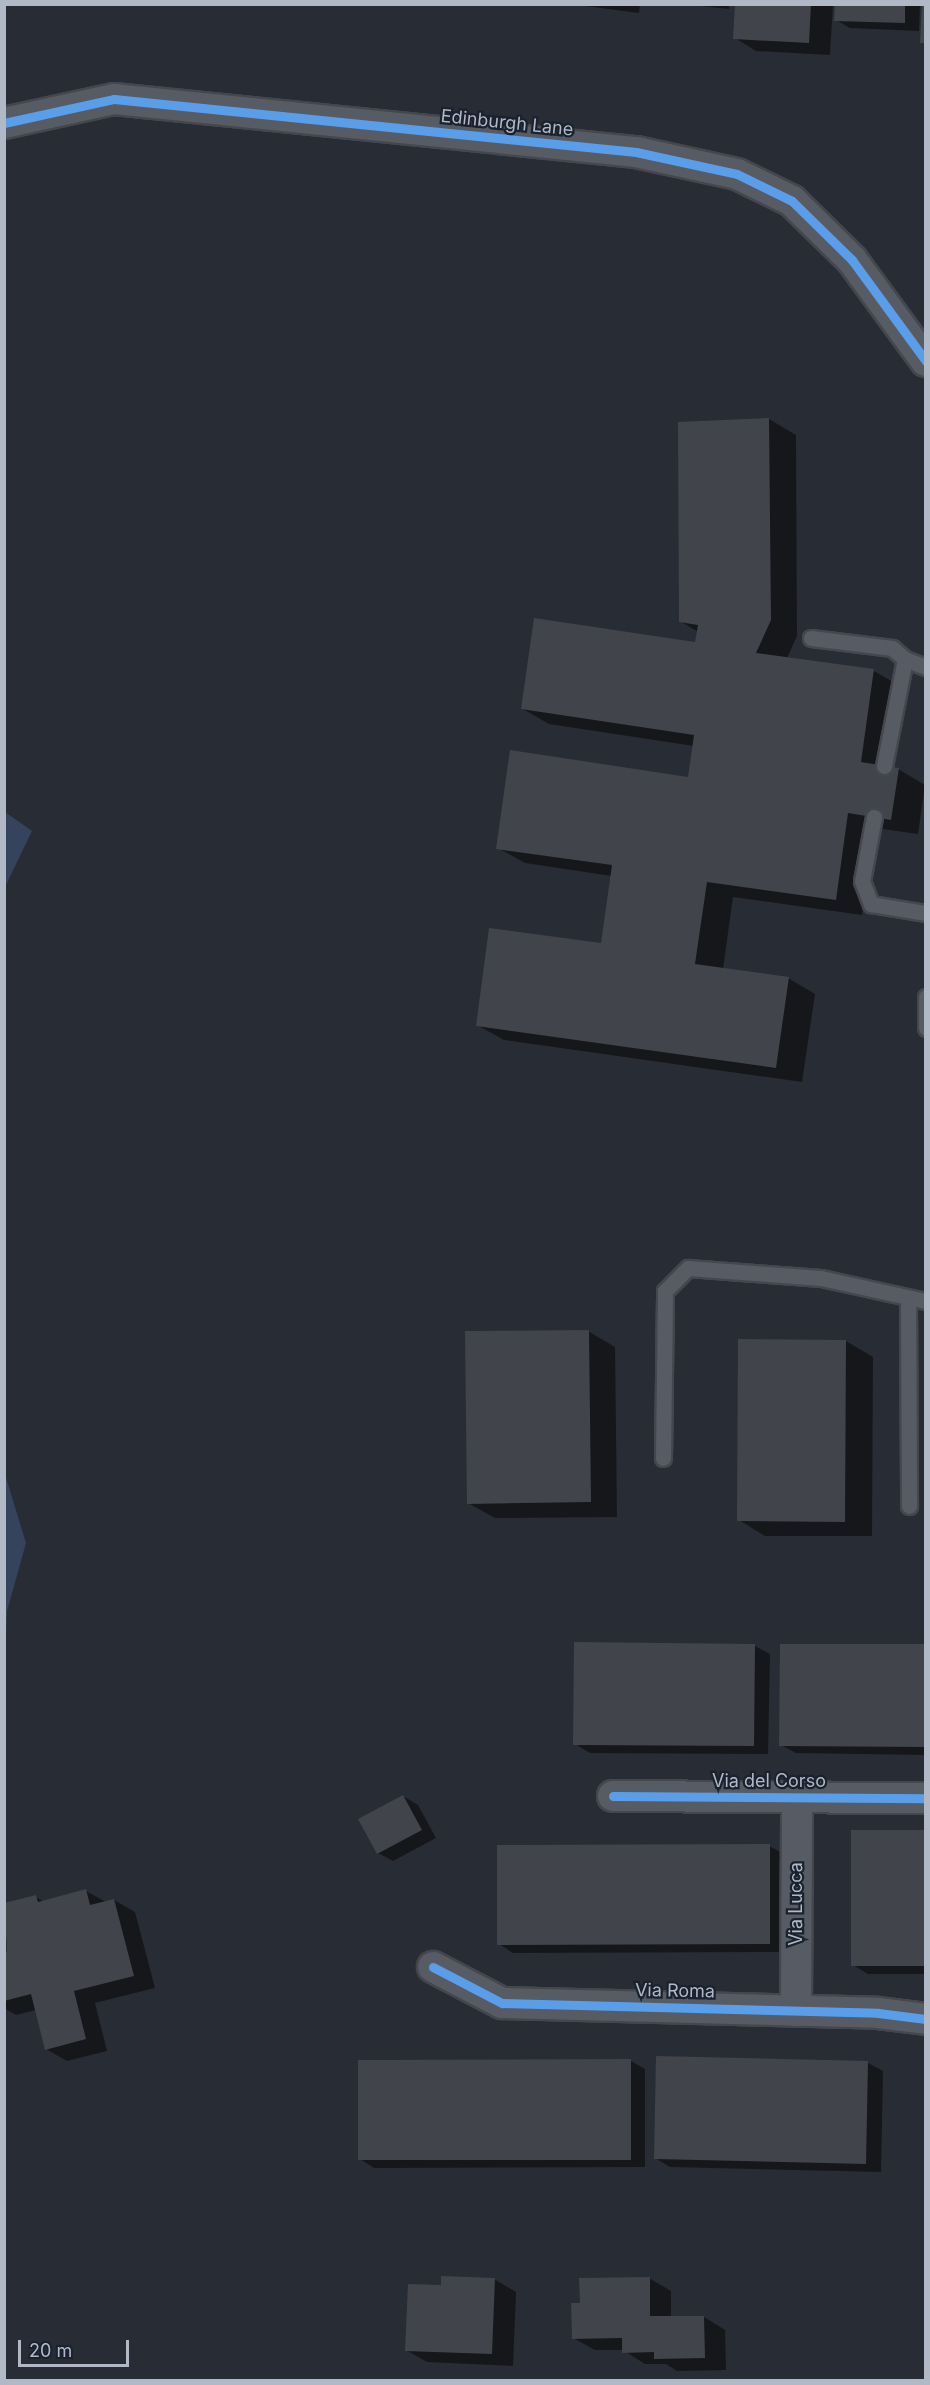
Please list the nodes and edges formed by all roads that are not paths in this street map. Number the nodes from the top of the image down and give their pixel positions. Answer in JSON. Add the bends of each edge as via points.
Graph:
{"nodes":[{"id":1,"x":4,"y":123,"type":"edge"},
{"id":2,"x":926,"y":361,"type":"edge"},
{"id":3,"x":811,"y":638,"type":"dead end"},
{"id":4,"x":905,"y":659,"type":"junction"},
{"id":5,"x":926,"y":666,"type":"edge"},
{"id":6,"x":884,"y":766,"type":"dead end"},
{"id":7,"x":874,"y":817,"type":"dead end"},
{"id":8,"x":926,"y":913,"type":"edge"},
{"id":9,"x":926,"y":997,"type":"edge"},
{"id":10,"x":926,"y":1028,"type":"edge"},
{"id":11,"x":908,"y":1298,"type":"junction"},
{"id":12,"x":926,"y":1301,"type":"edge"},
{"id":13,"x":663,"y":1458,"type":"dead end"},
{"id":14,"x":909,"y":1506,"type":"dead end"},
{"id":15,"x":613,"y":1796,"type":"dead end"},
{"id":16,"x":797,"y":1798,"type":"junction"},
{"id":17,"x":926,"y":1798,"type":"edge"},
{"id":18,"x":433,"y":1967,"type":"dead end"},
{"id":19,"x":796,"y":2011,"type":"junction"},
{"id":20,"x":926,"y":2019,"type":"edge"}],
"edges":[{"from":1,"to":2,"type":"street","name":"Edinburgh Lane","via":[[114,99],[636,152],[737,174],[792,201],[852,260]]},
{"from":3,"to":4,"type":"lane","via":[[892,648]]},
{"from":4,"to":5,"type":"lane"},
{"from":4,"to":6,"type":"lane"},
{"from":7,"to":8,"type":"lane","via":[[862,881],[871,904]]},
{"from":9,"to":10,"type":"lane"},
{"from":11,"to":12,"type":"lane"},
{"from":11,"to":13,"type":"lane","via":[[821,1278],[688,1268],[665,1291]]},
{"from":11,"to":14,"type":"lane"},
{"from":15,"to":16,"type":"street","name":"Via del Corso"},
{"from":16,"to":17,"type":"street","name":"Via del Corso"},
{"from":16,"to":19,"type":"street","name":"Via Lucca"},
{"from":18,"to":19,"type":"street","name":"Via Roma","via":[[502,2003]]},
{"from":19,"to":20,"type":"street","name":"Via Roma","via":[[878,2013]]}]}
